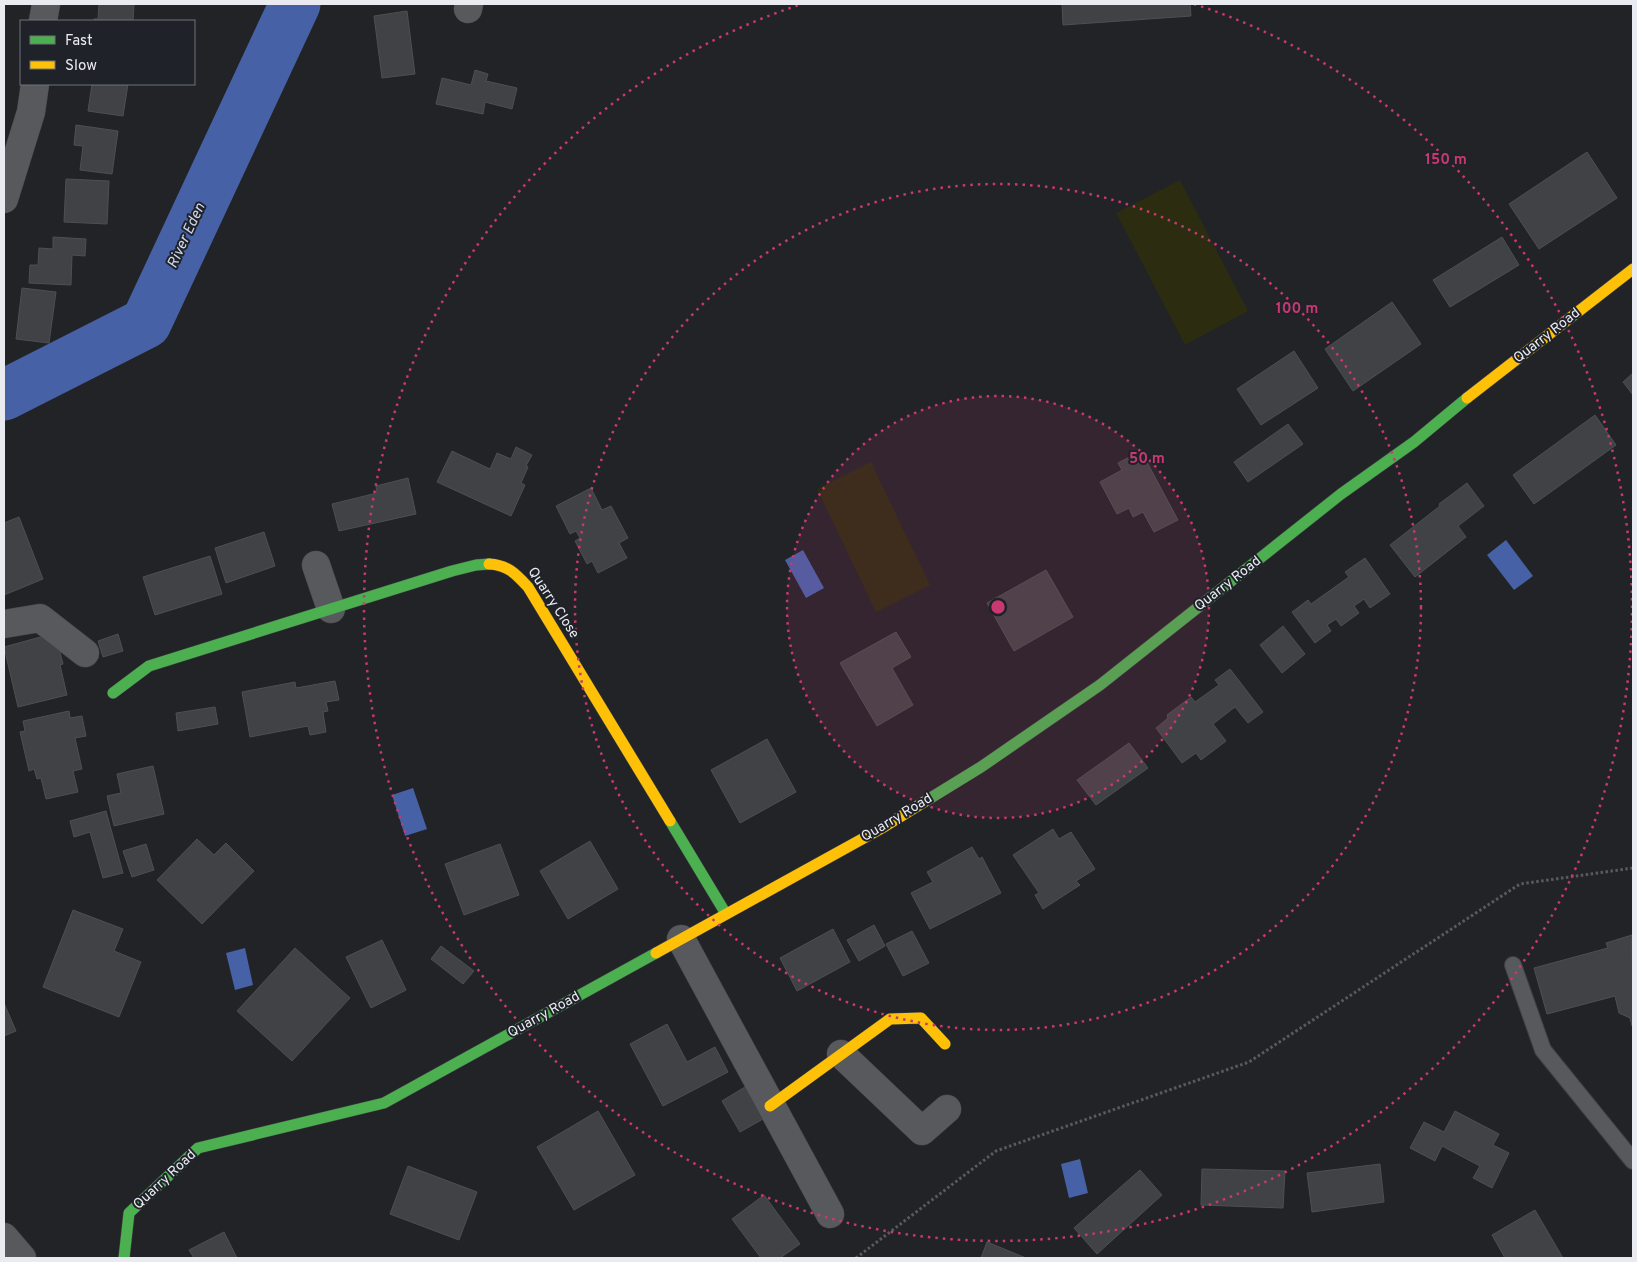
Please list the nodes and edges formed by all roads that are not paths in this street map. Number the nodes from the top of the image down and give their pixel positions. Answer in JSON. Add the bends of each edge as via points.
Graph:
{"nodes":[{"id":1,"x":46,"y":4,"type":"edge"},
{"id":2,"x":43,"y":20,"type":"edge"},
{"id":3,"x":35,"y":85,"type":"edge"},
{"id":4,"x":4,"y":200,"type":"edge"},
{"id":5,"x":1633,"y":269,"type":"edge"},
{"id":6,"x":316,"y":566,"type":"dead end"},
{"id":7,"x":331,"y":609,"type":"junction"},
{"id":8,"x":4,"y":624,"type":"edge"},
{"id":9,"x":85,"y":653,"type":"dead end"},
{"id":10,"x":113,"y":693,"type":"dead end"},
{"id":11,"x":726,"y":914,"type":"junction"},
{"id":12,"x":681,"y":939,"type":"junction"},
{"id":13,"x":1513,"y":965,"type":"dead end"},
{"id":14,"x":945,"y":1044,"type":"dead end"},
{"id":15,"x":841,"y":1054,"type":"junction"},
{"id":16,"x":770,"y":1106,"type":"junction"},
{"id":17,"x":946,"y":1110,"type":"dead end"},
{"id":18,"x":1633,"y":1161,"type":"edge"},
{"id":19,"x":830,"y":1214,"type":"dead end"},
{"id":20,"x":4,"y":1237,"type":"edge"},
{"id":21,"x":22,"y":1258,"type":"edge"},
{"id":22,"x":124,"y":1258,"type":"edge"}],
"edges":[{"from":1,"to":2,"type":"street"},
{"from":3,"to":4,"type":"street","via":[[31,112]]},
{"from":5,"to":11,"type":"street","name":"Quarry Road","via":[[1100,685],[981,767],[882,828]]},
{"from":6,"to":7,"type":"street"},
{"from":7,"to":10,"type":"street","name":"Quarry Close","via":[[150,666]]},
{"from":7,"to":11,"type":"street","name":"Quarry Close","via":[[472,566],[492,563],[514,571],[528,587]]},
{"from":8,"to":9,"type":"street","via":[[40,618]]},
{"from":11,"to":12,"type":"street","name":"Quarry Road"},
{"from":12,"to":16,"type":"street"},
{"from":12,"to":22,"type":"street","name":"Quarry Road","via":[[384,1103],[198,1148],[129,1213]]},
{"from":13,"to":18,"type":"lane","via":[[1543,1050]]},
{"from":14,"to":15,"type":"street","via":[[920,1018],[890,1019]]},
{"from":15,"to":16,"type":"street"},
{"from":15,"to":17,"type":"street","via":[[922,1131]]},
{"from":16,"to":19,"type":"street"},
{"from":20,"to":21,"type":"street"}]}
